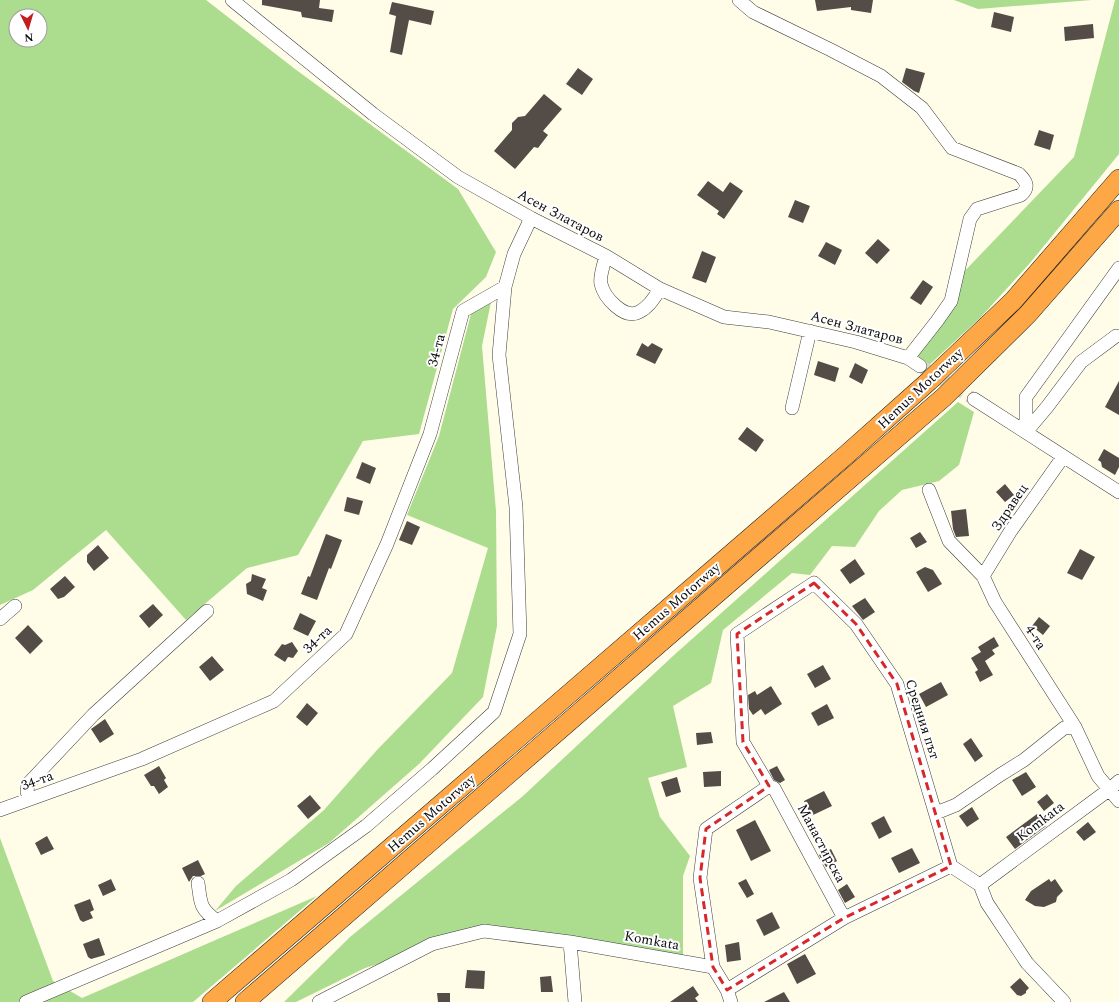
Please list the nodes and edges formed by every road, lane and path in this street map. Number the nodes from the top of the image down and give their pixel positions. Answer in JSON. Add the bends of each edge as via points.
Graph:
{"nodes":[{"id":1,"x":232,"y":0,"type":"edge"},
{"id":2,"x":739,"y":0,"type":"edge"},
{"id":3,"x":1119,"y":179,"type":"edge"},
{"id":4,"x":1119,"y":210,"type":"edge"},
{"id":5,"x":531,"y":218,"type":"junction"},
{"id":6,"x":1119,"y":222,"type":"edge"},
{"id":7,"x":606,"y":256,"type":"junction"},
{"id":8,"x":1073,"y":262,"type":"junction"},
{"id":9,"x":1119,"y":268,"type":"edge"},
{"id":10,"x":505,"y":287,"type":"junction"},
{"id":11,"x":660,"y":289,"type":"junction"},
{"id":12,"x":810,"y":331,"type":"junction"},
{"id":13,"x":1116,"y":336,"type":"dead end"},
{"id":14,"x":908,"y":358,"type":"junction"},
{"id":15,"x":920,"y":366,"type":"tunnel mouth"},
{"id":16,"x":974,"y":399,"type":"tunnel mouth"},
{"id":17,"x":792,"y":408,"type":"dead end"},
{"id":18,"x":1026,"y":432,"type":"junction"},
{"id":19,"x":1063,"y":456,"type":"junction"},
{"id":20,"x":929,"y":490,"type":"dead end"},
{"id":21,"x":1119,"y":492,"type":"edge"},
{"id":22,"x":984,"y":576,"type":"junction"},
{"id":23,"x":15,"y":606,"type":"dead end"},
{"id":24,"x":207,"y":610,"type":"dead end"},
{"id":25,"x":0,"y":619,"type":"edge"},
{"id":26,"x":1074,"y":727,"type":"junction"},
{"id":27,"x":1114,"y":785,"type":"edge"},
{"id":28,"x":769,"y":786,"type":"junction"},
{"id":29,"x":30,"y":799,"type":"junction"},
{"id":30,"x":1119,"y":801,"type":"edge"},
{"id":31,"x":0,"y":810,"type":"edge"},
{"id":32,"x":936,"y":813,"type":"junction"},
{"id":33,"x":951,"y":866,"type":"junction"},
{"id":34,"x":198,"y":883,"type":"dead end"},
{"id":35,"x":980,"y":885,"type":"junction"},
{"id":36,"x":844,"y":918,"type":"junction"},
{"id":37,"x":217,"y":921,"type":"junction"},
{"id":38,"x":570,"y":942,"type":"junction"},
{"id":39,"x":713,"y":967,"type":"junction"},
{"id":40,"x":729,"y":996,"type":"edge"},
{"id":41,"x":26,"y":1002,"type":"edge"},
{"id":42,"x":212,"y":1002,"type":"edge"},
{"id":43,"x":245,"y":1002,"type":"edge"},
{"id":44,"x":319,"y":1002,"type":"edge"},
{"id":45,"x":575,"y":1002,"type":"edge"},
{"id":46,"x":1064,"y":1002,"type":"edge"}],
"edges":[{"from":1,"to":5,"type":"street","name":"Асен Златаров","via":[[372,114],[458,176]]},
{"from":2,"to":14,"type":"street","via":[[753,12],[881,76],[922,108],[952,148],[1013,171],[1027,184],[1025,192],[1021,195],[977,209],[970,219],[951,301]]},
{"from":3,"to":42,"type":"highway","name":"Hemus Motorway","via":[[1013,301],[929,381]]},
{"from":4,"to":8,"type":"highway","name":"Hemus Motorway"},
{"from":5,"to":7,"type":"street","name":"Асен Златаров"},
{"from":5,"to":10,"type":"street","via":[[514,254]]},
{"from":6,"to":8,"type":"highway"},
{"from":7,"to":11,"type":"street","name":"Асен Златаров"},
{"from":7,"to":11,"type":"street","via":[[600,282],[613,306],[625,312],[637,313],[648,306]]},
{"from":8,"to":43,"type":"highway","name":"Hemus Motorway","via":[[1028,314],[944,397]]},
{"from":9,"to":18,"type":"street","via":[[1026,397]]},
{"from":10,"to":29,"type":"street","name":"34-та","via":[[463,311],[430,434],[387,544],[346,634],[274,701],[142,759]]},
{"from":10,"to":37,"type":"street","via":[[499,355],[516,507],[520,634],[494,712],[366,826],[291,880]]},
{"from":11,"to":12,"type":"street","name":"Асен Златаров","via":[[724,317],[769,322]]},
{"from":12,"to":14,"type":"street","name":"Асен Златаров"},
{"from":12,"to":17,"type":"street"},
{"from":13,"to":18,"type":"street","via":[[1081,362]]},
{"from":14,"to":15,"type":"street","name":"Асен Златаров"},
{"from":16,"to":18,"type":"street"},
{"from":18,"to":19,"type":"street"},
{"from":19,"to":21,"type":"street"},
{"from":19,"to":22,"type":"street","name":"Здравец","via":[[1010,532]]},
{"from":20,"to":22,"type":"street","name":"4-та","via":[[949,541]]},
{"from":22,"to":26,"type":"street","name":"4-та","via":[[995,602]]},
{"from":23,"to":25,"type":"street"},
{"from":24,"to":29,"type":"street","via":[[93,715],[28,784],[26,792]]},
{"from":26,"to":27,"type":"street","name":"4-та","via":[[1098,776]]},
{"from":26,"to":32,"type":"street","via":[[1064,728],[1024,760],[956,805]]},
{"from":27,"to":30,"type":"street","name":"4-та"},
{"from":27,"to":35,"type":"street","name":"Komkata"},
{"from":28,"to":32,"type":"street","name":"Средния път","via":[[743,742],[737,634],[814,583],[856,624],[897,684]]},
{"from":28,"to":36,"type":"street","name":"Манастирска","via":[[774,788]]},
{"from":28,"to":39,"type":"street","via":[[706,830],[700,878]]},
{"from":29,"to":31,"type":"street","name":"34-та"},
{"from":32,"to":33,"type":"street","name":"Средния път"},
{"from":33,"to":35,"type":"street"},
{"from":33,"to":36,"type":"street"},
{"from":34,"to":37,"type":"street","via":[[202,907]]},
{"from":35,"to":46,"type":"street","via":[[987,903],[1027,963]]},
{"from":36,"to":40,"type":"street"},
{"from":37,"to":41,"type":"street"},
{"from":38,"to":39,"type":"street","name":"Komkata"},
{"from":38,"to":44,"type":"street","name":"Komkata","via":[[484,931],[432,944]]},
{"from":38,"to":45,"type":"street"},
{"from":39,"to":40,"type":"street"}]}
